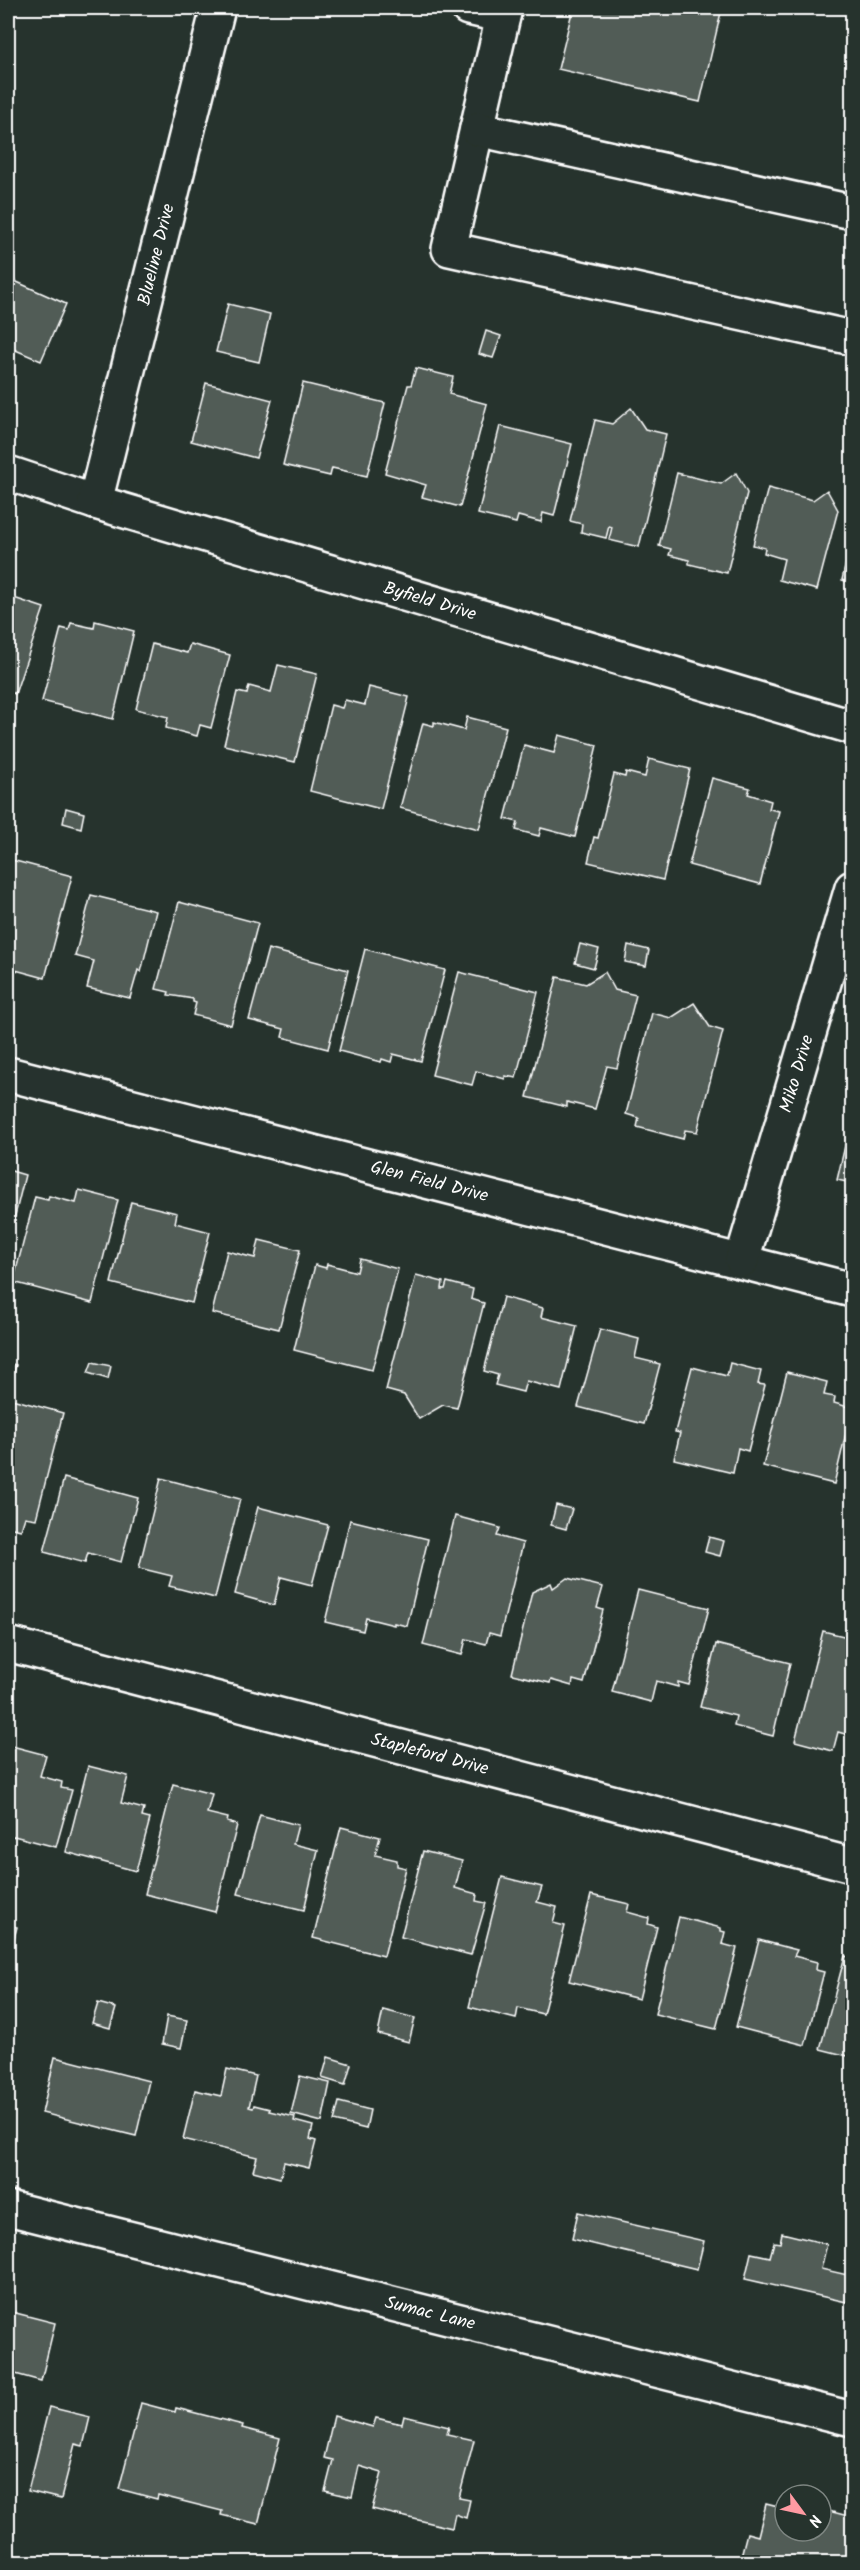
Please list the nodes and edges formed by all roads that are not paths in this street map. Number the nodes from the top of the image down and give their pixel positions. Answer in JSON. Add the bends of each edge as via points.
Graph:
{"nodes":[{"id":1,"x":218,"y":8,"type":"edge"},
{"id":2,"x":468,"y":8,"type":"edge"},
{"id":3,"x":504,"y":12,"type":"edge"},
{"id":4,"x":477,"y":129,"type":"junction"},
{"id":5,"x":852,"y":212,"type":"edge"},
{"id":6,"x":852,"y":338,"type":"edge"},
{"id":7,"x":8,"y":473,"type":"edge"},
{"id":8,"x":95,"y":502,"type":"junction"},
{"id":9,"x":852,"y":727,"type":"edge"},
{"id":10,"x":852,"y":888,"type":"edge"},
{"id":11,"x":8,"y":1074,"type":"edge"},
{"id":12,"x":742,"y":1260,"type":"junction"},
{"id":13,"x":852,"y":1290,"type":"edge"},
{"id":14,"x":8,"y":1644,"type":"edge"},
{"id":15,"x":852,"y":1865,"type":"edge"},
{"id":16,"x":8,"y":2208,"type":"edge"},
{"id":17,"x":852,"y":2420,"type":"edge"}],
"edges":[{"from":1,"to":8,"type":"street","name":"Blueline Drive"},
{"from":2,"to":3,"type":"street"},
{"from":3,"to":4,"type":"street"},
{"from":4,"to":5,"type":"street"},
{"from":4,"to":6,"type":"street","via":[[449,249]]},
{"from":7,"to":8,"type":"street","name":"Byfield Drive"},
{"from":8,"to":9,"type":"street","name":"Byfield Drive"},
{"from":10,"to":12,"type":"street","name":"Miko Drive"},
{"from":11,"to":12,"type":"street","name":"Glen Field Drive"},
{"from":12,"to":13,"type":"street","name":"Glen Field Drive"},
{"from":14,"to":15,"type":"street","name":"Stapleford Drive"},
{"from":16,"to":17,"type":"street","name":"Sumac Lane"}]}
